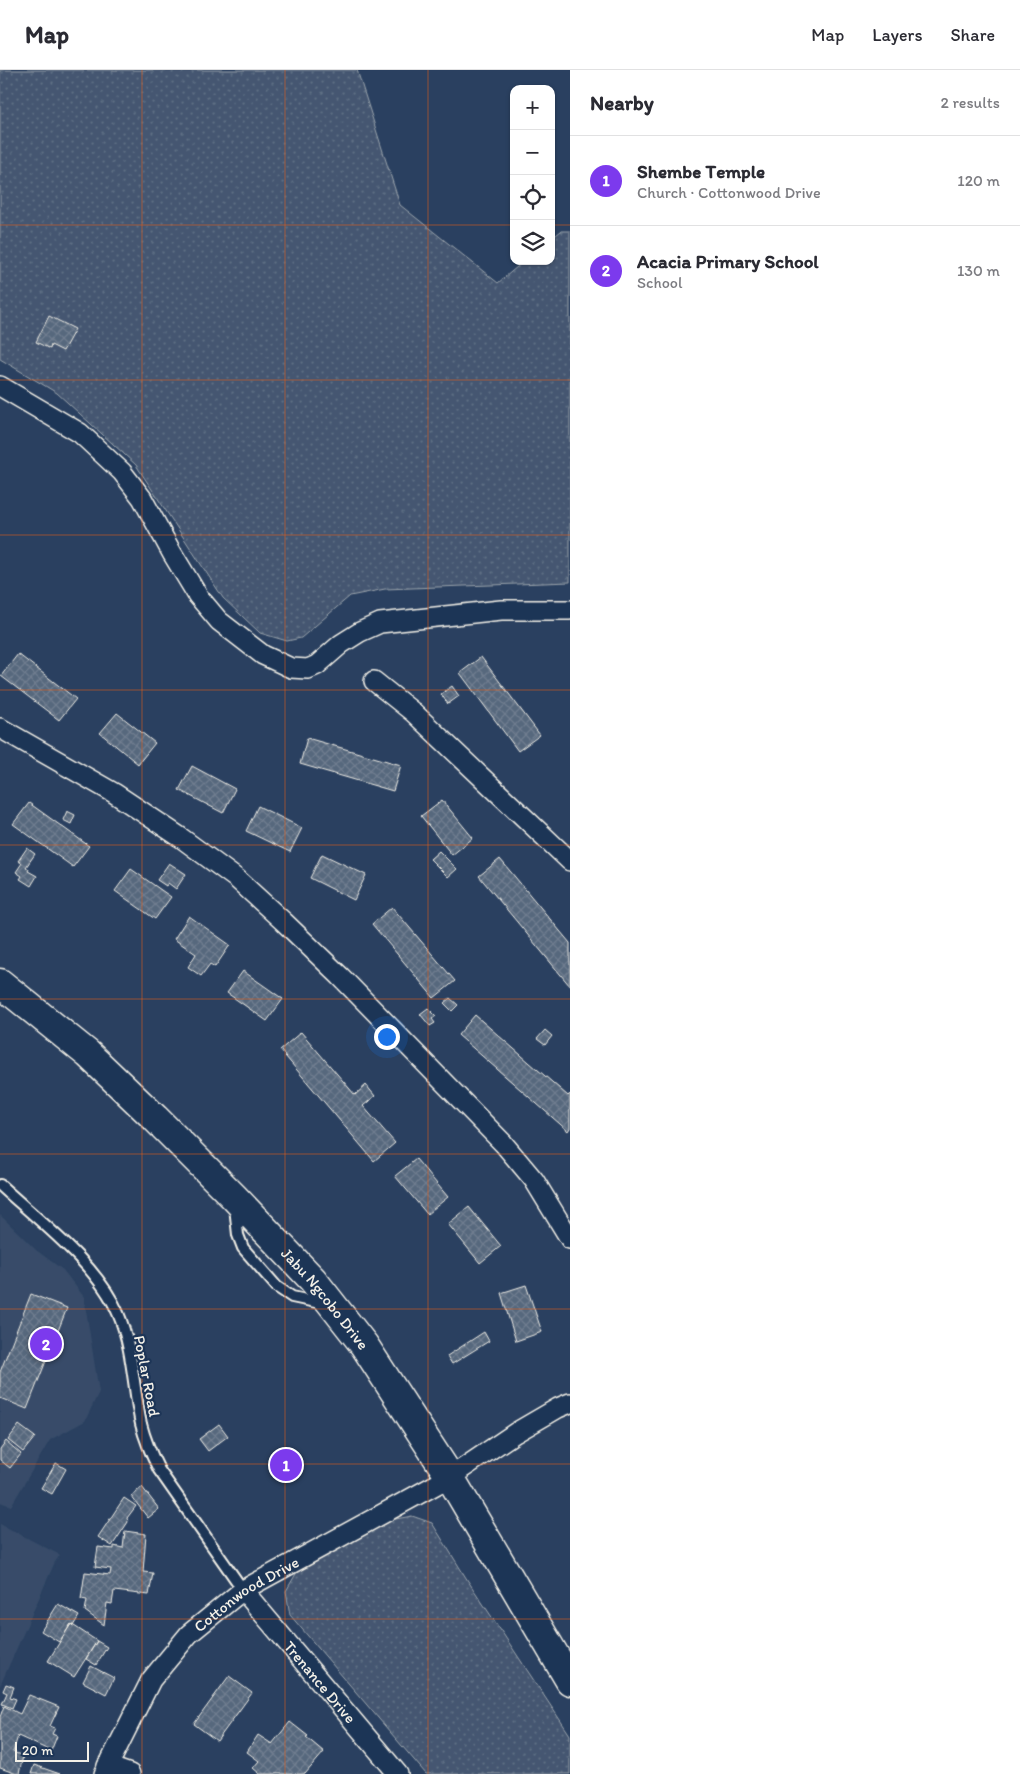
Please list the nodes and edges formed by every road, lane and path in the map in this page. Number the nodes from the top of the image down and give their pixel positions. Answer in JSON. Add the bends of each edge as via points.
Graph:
{"nodes":[{"id":1,"x":0,"y":386,"type":"edge"},
{"id":2,"x":570,"y":610,"type":"edge"},
{"id":3,"x":374,"y":680,"type":"dead end"},
{"id":4,"x":0,"y":728,"type":"edge"},
{"id":5,"x":570,"y":861,"type":"edge"},
{"id":6,"x":0,"y":982,"type":"edge"},
{"id":7,"x":0,"y":1185,"type":"edge"},
{"id":8,"x":570,"y":1239,"type":"edge"},
{"id":9,"x":570,"y":1403,"type":"edge"},
{"id":10,"x":450,"y":1477,"type":"junction"},
{"id":11,"x":243,"y":1590,"type":"junction"},
{"id":12,"x":570,"y":1681,"type":"edge"},
{"id":13,"x":106,"y":1770,"type":"edge"},
{"id":14,"x":130,"y":1774,"type":"edge"},
{"id":15,"x":398,"y":1774,"type":"edge"}],
"edges":[{"from":1,"to":2,"type":"street","via":[[80,433],[122,472],[142,498],[198,596],[219,621],[263,655],[291,668],[308,669],[317,665],[341,644],[380,623],[501,610]]},
{"from":3,"to":5,"type":"street","via":[[414,713]]},
{"from":4,"to":8,"type":"street","via":[[114,793],[237,879],[340,976],[503,1143],[534,1180]]},
{"from":6,"to":10,"type":"main road","name":"Jabu Ngcobo Drive","via":[[88,1054],[234,1197],[313,1280],[364,1346]]},
{"from":7,"to":11,"type":"lane","name":"Poplar Road","via":[[81,1258],[102,1286],[118,1313],[129,1350],[142,1426],[151,1454]]},
{"from":9,"to":10,"type":"street","name":"Cottonwood Drive","via":[[515,1433]]},
{"from":10,"to":11,"type":"street","name":"Cottonwood Drive"},
{"from":10,"to":12,"type":"main road","name":"Jabu Ngcobo Drive","via":[[549,1636]]},
{"from":11,"to":13,"type":"street","name":"Cottonwood Drive","via":[[190,1634],[151,1680]]},
{"from":11,"to":15,"type":"street","name":"Trenance Drive"},
{"from":13,"to":14,"type":"street"}]}
